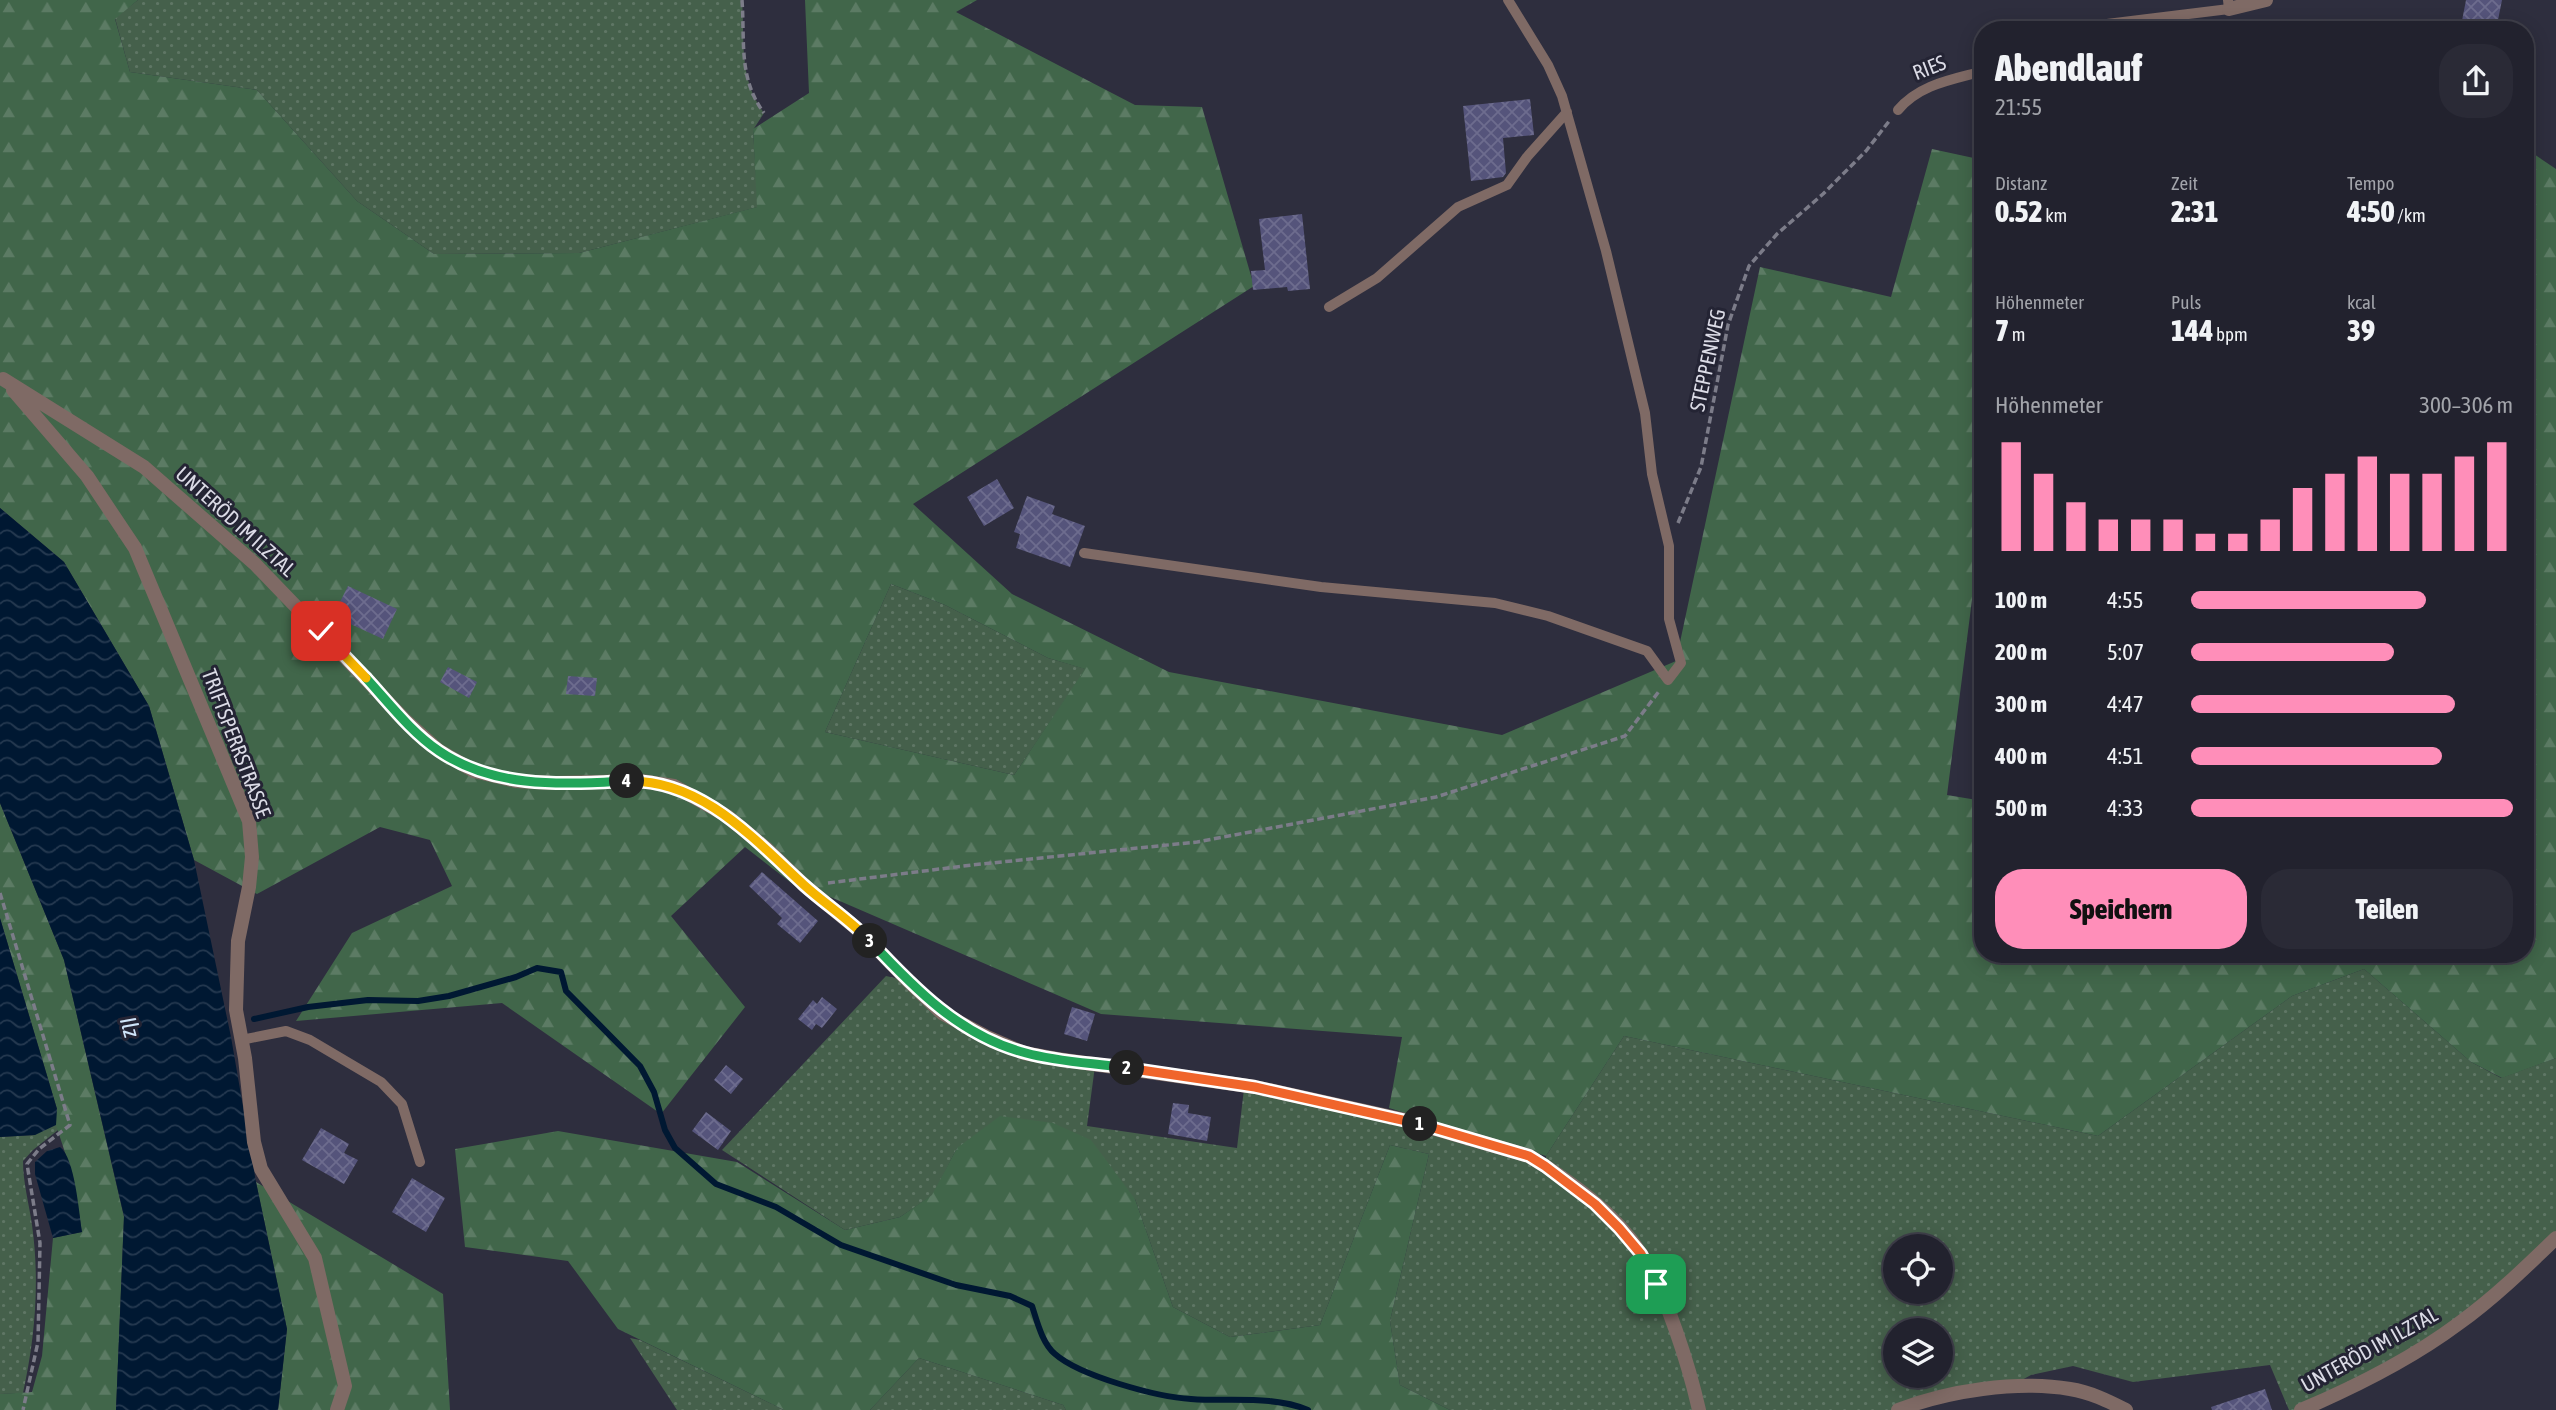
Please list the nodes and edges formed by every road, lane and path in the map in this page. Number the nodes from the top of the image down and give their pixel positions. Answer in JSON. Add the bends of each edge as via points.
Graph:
{"nodes":[{"id":1,"x":742,"y":0,"type":"edge"},
{"id":2,"x":1508,"y":0,"type":"edge"},
{"id":3,"x":2266,"y":0,"type":"edge"},
{"id":4,"x":2228,"y":5,"type":"edge"},
{"id":5,"x":2119,"y":21,"type":"edge"},
{"id":6,"x":1974,"y":76,"type":"edge"},
{"id":7,"x":1898,"y":110,"type":"joint"},
{"id":8,"x":1567,"y":112,"type":"junction"},
{"id":9,"x":764,"y":113,"type":"dead end"},
{"id":10,"x":1329,"y":307,"type":"dead end"},
{"id":11,"x":2,"y":378,"type":"edge"},
{"id":12,"x":1669,"y":546,"type":"junction"},
{"id":13,"x":1084,"y":553,"type":"dead end"},
{"id":14,"x":1668,"y":680,"type":"junction"},
{"id":15,"x":805,"y":886,"type":"junction"},
{"id":16,"x":0,"y":893,"type":"edge"},
{"id":17,"x":241,"y":1040,"type":"junction"},
{"id":18,"x":420,"y":1162,"type":"dead end"},
{"id":19,"x":2556,"y":1238,"type":"edge"},
{"id":20,"x":23,"y":1410,"type":"edge"},
{"id":21,"x":337,"y":1410,"type":"edge"},
{"id":22,"x":1699,"y":1410,"type":"edge"},
{"id":23,"x":1898,"y":1410,"type":"edge"},
{"id":24,"x":2126,"y":1410,"type":"edge"},
{"id":25,"x":2301,"y":1410,"type":"edge"}],
"edges":[{"from":1,"to":9,"type":"path","via":[[744,68],[752,97]]},
{"from":2,"to":8,"type":"lane","via":[[1548,65]]},
{"from":3,"to":4,"type":"street"},
{"from":4,"to":5,"type":"lane"},
{"from":6,"to":7,"type":"lane","name":"RIES","via":[[1923,89]]},
{"from":7,"to":12,"type":"path","name":"STEPPENWEG","via":[[1866,151],[1749,266],[1728,325],[1701,467]]},
{"from":8,"to":10,"type":"lane","via":[[1507,185],[1458,207],[1377,278]]},
{"from":8,"to":12,"type":"lane","via":[[1629,344]]},
{"from":11,"to":15,"type":"street","name":"UNTERÖD IM ILZTAL","via":[[144,467],[255,564],[438,750],[474,771],[516,781],[641,781],[674,786],[727,816]]},
{"from":11,"to":17,"type":"street","name":"TRIFTSPERRSTRASSE","via":[[87,476],[135,548],[249,821],[252,857],[238,941],[236,1010]]},
{"from":12,"to":14,"type":"lane","via":[[1669,619],[1681,663]]},
{"from":13,"to":14,"type":"lane","via":[[1321,587],[1495,603],[1647,651]]},
{"from":14,"to":15,"type":"path","via":[[1625,736],[1436,797],[1197,842]]},
{"from":15,"to":22,"type":"street","name":"UNTERÖD IM ILZTAL","via":[[862,932],[942,1013],[1024,1053],[1255,1087],[1401,1119],[1529,1156],[1595,1204],[1641,1254],[1671,1320]]},
{"from":16,"to":20,"type":"path","via":[[70,1125],[27,1164],[40,1243],[38,1342]]},
{"from":17,"to":18,"type":"lane","via":[[286,1031],[381,1082],[402,1104]]},
{"from":17,"to":21,"type":"street","name":"TRIFTSPERRSTRASSE","via":[[261,1169],[315,1258],[345,1386]]},
{"from":19,"to":25,"type":"street","name":"UNTERÖD IM ILZTAL","via":[[2458,1325],[2385,1370]]},
{"from":23,"to":24,"type":"street","via":[[1944,1396],[2038,1386],[2071,1389]]}]}
